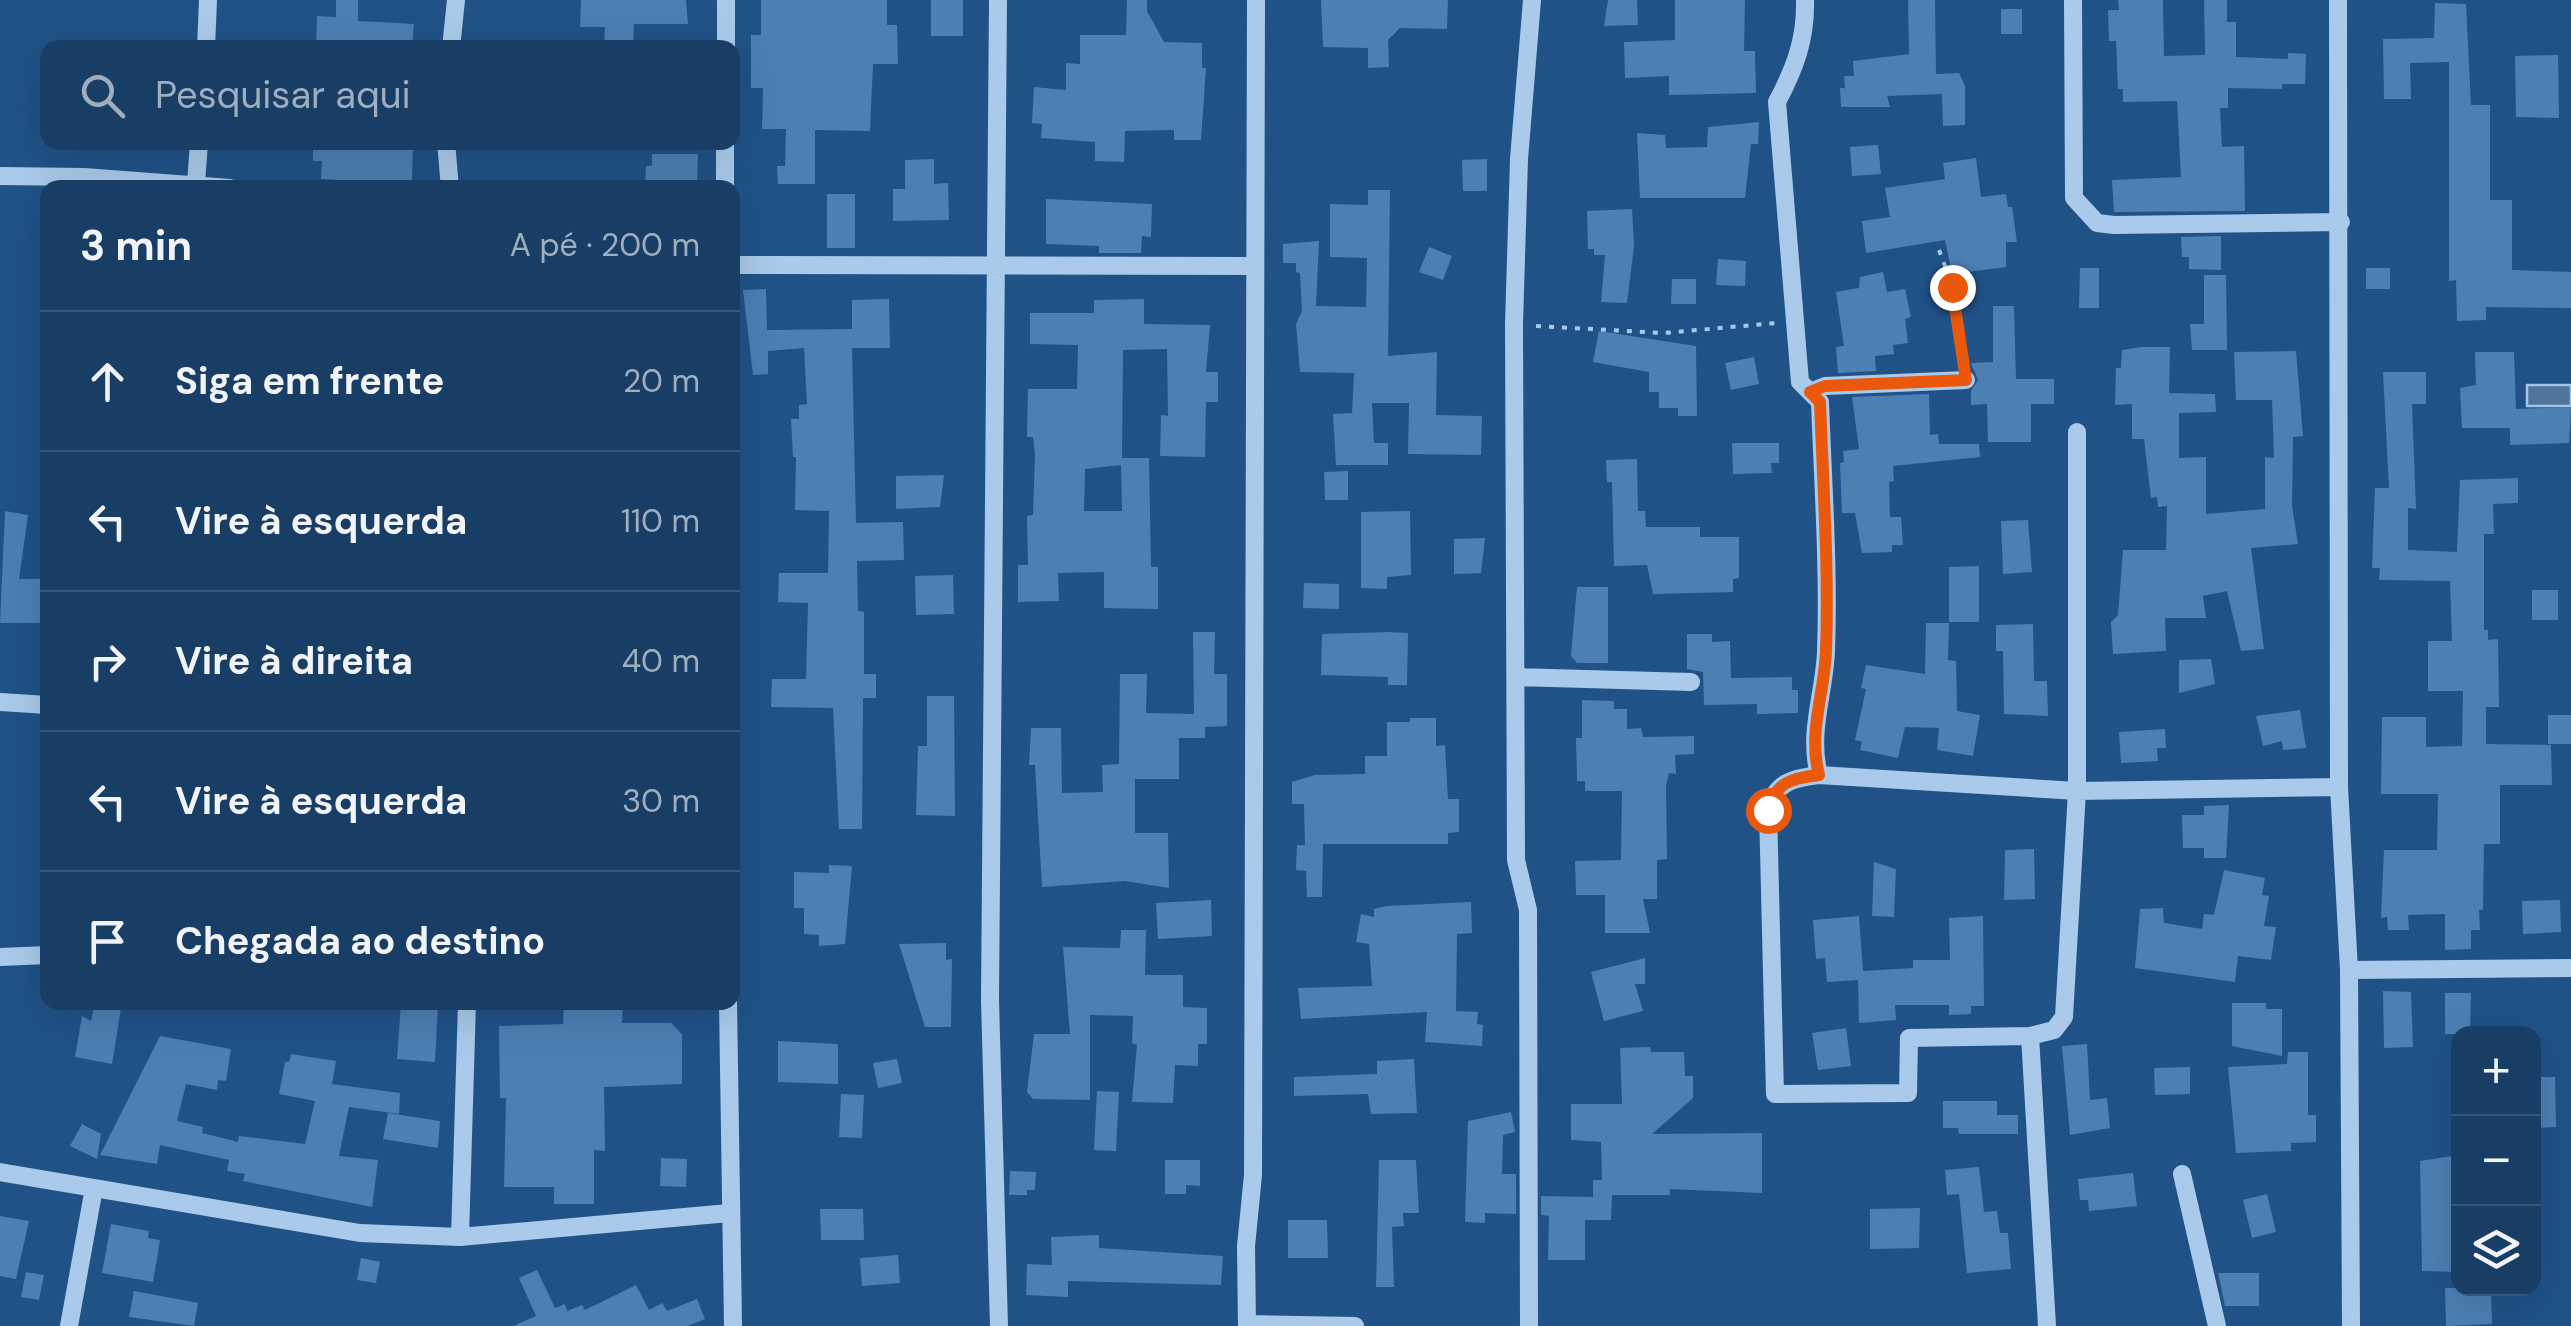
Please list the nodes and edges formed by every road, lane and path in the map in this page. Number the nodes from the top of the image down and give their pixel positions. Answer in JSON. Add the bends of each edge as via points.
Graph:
{"nodes":[{"id":1,"x":208,"y":0,"type":"edge"},
{"id":2,"x":456,"y":0,"type":"edge"},
{"id":3,"x":726,"y":0,"type":"edge"},
{"id":4,"x":998,"y":0,"type":"edge"},
{"id":5,"x":1256,"y":0,"type":"edge"},
{"id":6,"x":1532,"y":0,"type":"edge"},
{"id":7,"x":1804,"y":0,"type":"edge"},
{"id":8,"x":2073,"y":0,"type":"edge"},
{"id":9,"x":2338,"y":0,"type":"edge"},
{"id":10,"x":206,"y":40,"type":"edge"},
{"id":11,"x":452,"y":40,"type":"edge"},
{"id":12,"x":726,"y":40,"type":"edge"},
{"id":13,"x":198,"y":150,"type":"edge"},
{"id":14,"x":447,"y":150,"type":"edge"},
{"id":15,"x":725,"y":150,"type":"edge"},
{"id":16,"x":0,"y":176,"type":"edge"},
{"id":17,"x":98,"y":180,"type":"edge"},
{"id":18,"x":196,"y":180,"type":"edge"},
{"id":19,"x":449,"y":180,"type":"edge"},
{"id":20,"x":725,"y":180,"type":"edge"},
{"id":21,"x":2341,"y":222,"type":"junction"},
{"id":22,"x":1939,"y":250,"type":"dead end"},
{"id":23,"x":997,"y":264,"type":"junction"},
{"id":24,"x":740,"y":265,"type":"edge"},
{"id":25,"x":1253,"y":266,"type":"junction"},
{"id":26,"x":1795,"y":320,"type":"junction"},
{"id":27,"x":1514,"y":324,"type":"junction"},
{"id":28,"x":1966,"y":380,"type":"joint"},
{"id":29,"x":1810,"y":392,"type":"junction"},
{"id":30,"x":2078,"y":432,"type":"dead end"},
{"id":31,"x":1516,"y":677,"type":"junction"},
{"id":32,"x":1691,"y":682,"type":"dead end"},
{"id":33,"x":0,"y":702,"type":"edge"},
{"id":34,"x":40,"y":705,"type":"edge"},
{"id":35,"x":1819,"y":775,"type":"junction"},
{"id":36,"x":2340,"y":788,"type":"junction"},
{"id":37,"x":2077,"y":791,"type":"junction"},
{"id":38,"x":40,"y":955,"type":"edge"},
{"id":39,"x":0,"y":957,"type":"edge"},
{"id":40,"x":2571,"y":968,"type":"edge"},
{"id":41,"x":2348,"y":970,"type":"junction"},
{"id":42,"x":466,"y":1010,"type":"edge"},
{"id":43,"x":728,"y":1010,"type":"edge"},
{"id":44,"x":2030,"y":1036,"type":"junction"},
{"id":45,"x":0,"y":1172,"type":"edge"},
{"id":46,"x":2182,"y":1174,"type":"dead end"},
{"id":47,"x":94,"y":1188,"type":"junction"},
{"id":48,"x":729,"y":1213,"type":"junction"},
{"id":49,"x":460,"y":1236,"type":"junction"},
{"id":50,"x":1247,"y":1325,"type":"edge"},
{"id":51,"x":68,"y":1326,"type":"edge"},
{"id":52,"x":733,"y":1326,"type":"edge"},
{"id":53,"x":999,"y":1326,"type":"edge"},
{"id":54,"x":1355,"y":1326,"type":"edge"},
{"id":55,"x":1529,"y":1326,"type":"edge"},
{"id":56,"x":2048,"y":1326,"type":"edge"},
{"id":57,"x":2217,"y":1326,"type":"edge"},
{"id":58,"x":2351,"y":1326,"type":"edge"}],
"edges":[{"from":1,"to":10,"type":"street"},
{"from":2,"to":11,"type":"street"},
{"from":3,"to":12,"type":"street"},
{"from":4,"to":23,"type":"street"},
{"from":5,"to":25,"type":"street"},
{"from":6,"to":27,"type":"street"},
{"from":7,"to":26,"type":"street","via":[[1796,66],[1777,102]]},
{"from":8,"to":21,"type":"street","via":[[2074,198],[2087,216],[2114,225]]},
{"from":9,"to":21,"type":"street"},
{"from":13,"to":18,"type":"street"},
{"from":14,"to":19,"type":"street"},
{"from":15,"to":20,"type":"street"},
{"from":16,"to":17,"type":"street"},
{"from":21,"to":36,"type":"street"},
{"from":22,"to":28,"type":"path","via":[[1952,287]]},
{"from":23,"to":24,"type":"street"},
{"from":23,"to":25,"type":"street"},
{"from":23,"to":53,"type":"street","via":[[990,1000]]},
{"from":25,"to":50,"type":"street","via":[[1253,1175]]},
{"from":26,"to":27,"type":"path","via":[[1664,333]]},
{"from":26,"to":29,"type":"street","via":[[1800,382]]},
{"from":27,"to":31,"type":"street"},
{"from":28,"to":29,"type":"street"},
{"from":29,"to":35,"type":"street","via":[[1820,402],[1825,534],[1826,656],[1814,753]]},
{"from":30,"to":37,"type":"street"},
{"from":31,"to":32,"type":"street"},
{"from":31,"to":55,"type":"street","via":[[1516,860],[1528,910]]},
{"from":33,"to":34,"type":"street"},
{"from":35,"to":37,"type":"street"},
{"from":35,"to":44,"type":"street","via":[[1781,784],[1768,810],[1775,1094],[1908,1093],[1909,1038]]},
{"from":36,"to":37,"type":"street"},
{"from":36,"to":41,"type":"street"},
{"from":37,"to":44,"type":"street","via":[[2064,1018],[2054,1030]]},
{"from":38,"to":39,"type":"street"},
{"from":40,"to":41,"type":"street"},
{"from":41,"to":58,"type":"street"},
{"from":42,"to":49,"type":"street"},
{"from":43,"to":48,"type":"street"},
{"from":44,"to":56,"type":"street"},
{"from":45,"to":47,"type":"street"},
{"from":46,"to":57,"type":"street"},
{"from":47,"to":49,"type":"street","via":[[360,1233]]},
{"from":47,"to":51,"type":"street"},
{"from":48,"to":49,"type":"street"},
{"from":48,"to":52,"type":"street"},
{"from":50,"to":54,"type":"street"}]}
